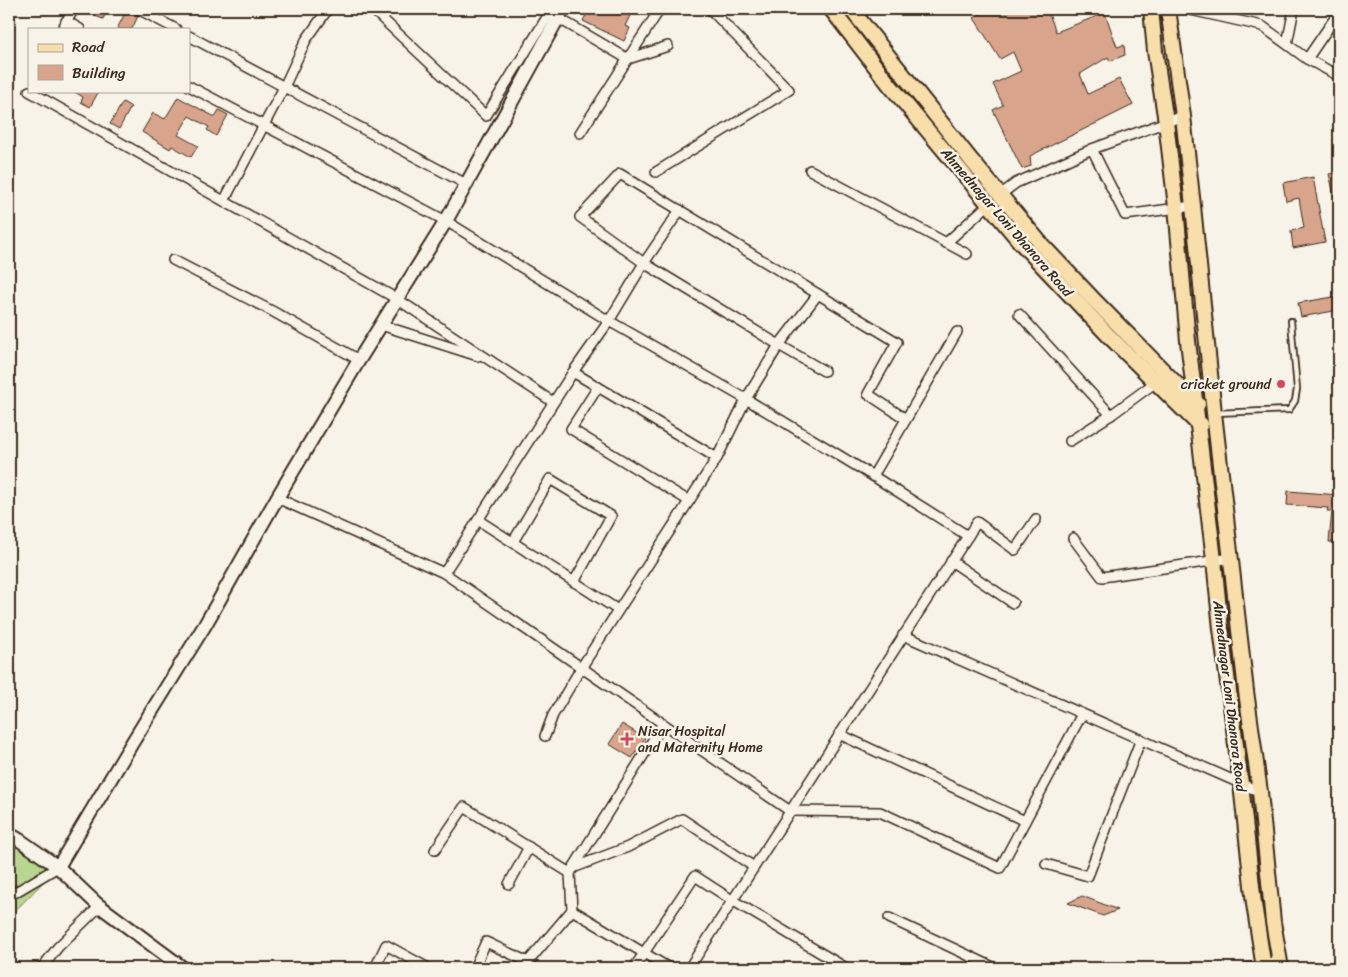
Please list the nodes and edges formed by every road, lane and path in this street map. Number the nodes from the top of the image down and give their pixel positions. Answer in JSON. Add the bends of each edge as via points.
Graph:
{"nodes":[{"id":1,"x":74,"y":9,"type":"edge"},
{"id":2,"x":138,"y":9,"type":"edge"},
{"id":3,"x":328,"y":9,"type":"edge"},
{"id":4,"x":372,"y":9,"type":"edge"},
{"id":5,"x":660,"y":9,"type":"edge"},
{"id":6,"x":710,"y":9,"type":"edge"},
{"id":7,"x":831,"y":9,"type":"edge"},
{"id":8,"x":851,"y":9,"type":"edge"},
{"id":9,"x":1151,"y":9,"type":"edge"},
{"id":10,"x":1168,"y":9,"type":"edge"},
{"id":11,"x":1186,"y":9,"type":"edge"},
{"id":12,"x":1294,"y":9,"type":"edge"},
{"id":13,"x":557,"y":12,"type":"edge"},
{"id":14,"x":1339,"y":12,"type":"edge"},
{"id":15,"x":64,"y":25,"type":"edge"},
{"id":16,"x":174,"y":28,"type":"edge"},
{"id":17,"x":190,"y":37,"type":"edge"},
{"id":18,"x":1287,"y":44,"type":"junction"},
{"id":19,"x":668,"y":46,"type":"dead end"},
{"id":20,"x":628,"y":59,"type":"junction"},
{"id":21,"x":1307,"y":59,"type":"junction"},
{"id":22,"x":1339,"y":76,"type":"edge"},
{"id":23,"x":190,"y":87,"type":"edge"},
{"id":24,"x":284,"y":87,"type":"junction"},
{"id":25,"x":31,"y":92,"type":"edge"},
{"id":26,"x":1183,"y":116,"type":"junction"},
{"id":27,"x":1166,"y":122,"type":"junction"},
{"id":28,"x":264,"y":126,"type":"junction"},
{"id":29,"x":580,"y":133,"type":"dead end"},
{"id":30,"x":1092,"y":149,"type":"junction"},
{"id":31,"x":810,"y":170,"type":"dead end"},
{"id":32,"x":656,"y":172,"type":"dead end"},
{"id":33,"x":466,"y":184,"type":"junction"},
{"id":34,"x":1000,"y":195,"type":"junction"},
{"id":35,"x":224,"y":201,"type":"junction"},
{"id":36,"x":988,"y":204,"type":"junction"},
{"id":37,"x":1193,"y":206,"type":"junction"},
{"id":38,"x":1176,"y":207,"type":"junction"},
{"id":39,"x":680,"y":210,"type":"junction"},
{"id":40,"x":446,"y":222,"type":"junction"},
{"id":41,"x":946,"y":243,"type":"junction"},
{"id":42,"x":967,"y":254,"type":"dead end"},
{"id":43,"x":173,"y":260,"type":"dead end"},
{"id":44,"x":644,"y":263,"type":"junction"},
{"id":45,"x":818,"y":294,"type":"junction"},
{"id":46,"x":398,"y":298,"type":"junction"},
{"id":47,"x":1019,"y":314,"type":"dead end"},
{"id":48,"x":609,"y":321,"type":"junction"},
{"id":49,"x":1292,"y":321,"type":"dead end"},
{"id":50,"x":381,"y":325,"type":"junction"},
{"id":51,"x":957,"y":332,"type":"dead end"},
{"id":52,"x":779,"y":345,"type":"junction"},
{"id":53,"x":359,"y":360,"type":"junction"},
{"id":54,"x":490,"y":360,"type":"junction"},
{"id":55,"x":824,"y":371,"type":"dead end"},
{"id":56,"x":573,"y":372,"type":"junction"},
{"id":57,"x":1160,"y":378,"type":"junction"},
{"id":58,"x":598,"y":387,"type":"junction"},
{"id":59,"x":746,"y":399,"type":"junction"},
{"id":60,"x":553,"y":402,"type":"junction"},
{"id":61,"x":1194,"y":403,"type":"junction"},
{"id":62,"x":1214,"y":413,"type":"junction"},
{"id":63,"x":1110,"y":415,"type":"junction"},
{"id":64,"x":906,"y":419,"type":"junction"},
{"id":65,"x":1197,"y":422,"type":"junction"},
{"id":66,"x":1216,"y":428,"type":"junction"},
{"id":67,"x":1070,"y":441,"type":"dead end"},
{"id":68,"x":717,"y":458,"type":"junction"},
{"id":69,"x":873,"y":476,"type":"junction"},
{"id":70,"x":277,"y":498,"type":"junction"},
{"id":71,"x":689,"y":501,"type":"junction"},
{"id":72,"x":1036,"y":519,"type":"dead end"},
{"id":73,"x":478,"y":520,"type":"junction"},
{"id":74,"x":968,"y":536,"type":"junction"},
{"id":75,"x":1073,"y":538,"type":"dead end"},
{"id":76,"x":513,"y":542,"type":"junction"},
{"id":77,"x":1232,"y":558,"type":"junction"},
{"id":78,"x":1214,"y":560,"type":"junction"},
{"id":79,"x":951,"y":562,"type":"junction"},
{"id":80,"x":444,"y":573,"type":"junction"},
{"id":81,"x":574,"y":582,"type":"junction"},
{"id":82,"x":1013,"y":603,"type":"dead end"},
{"id":83,"x":618,"y":610,"type":"junction"},
{"id":84,"x":903,"y":636,"type":"junction"},
{"id":85,"x":581,"y":668,"type":"junction"},
{"id":86,"x":1082,"y":714,"type":"junction"},
{"id":87,"x":663,"y":724,"type":"junction"},
{"id":88,"x":839,"y":734,"type":"junction"},
{"id":89,"x":545,"y":736,"type":"dead end"},
{"id":90,"x":1141,"y":740,"type":"junction"},
{"id":91,"x":1241,"y":784,"type":"junction"},
{"id":92,"x":1260,"y":792,"type":"junction"},
{"id":93,"x":790,"y":811,"type":"junction"},
{"id":94,"x":1025,"y":821,"type":"junction"},
{"id":95,"x":9,"y":834,"type":"edge"},
{"id":96,"x":529,"y":847,"type":"junction"},
{"id":97,"x":435,"y":850,"type":"dead end"},
{"id":98,"x":1046,"y":864,"type":"dead end"},
{"id":99,"x":58,"y":867,"type":"junction"},
{"id":100,"x":754,"y":867,"type":"junction"},
{"id":101,"x":571,"y":870,"type":"junction"},
{"id":102,"x":509,"y":884,"type":"dead end"},
{"id":103,"x":9,"y":896,"type":"edge"},
{"id":104,"x":732,"y":900,"type":"junction"},
{"id":105,"x":100,"y":906,"type":"junction"},
{"id":106,"x":572,"y":910,"type":"junction"},
{"id":107,"x":889,"y":918,"type":"dead end"},
{"id":108,"x":644,"y":953,"type":"junction"},
{"id":109,"x":1281,"y":965,"type":"edge"},
{"id":110,"x":1264,"y":967,"type":"edge"},
{"id":111,"x":42,"y":968,"type":"edge"},
{"id":112,"x":183,"y":968,"type":"edge"},
{"id":113,"x":374,"y":968,"type":"edge"},
{"id":114,"x":428,"y":968,"type":"edge"},
{"id":115,"x":474,"y":968,"type":"edge"},
{"id":116,"x":634,"y":968,"type":"edge"},
{"id":117,"x":669,"y":968,"type":"edge"},
{"id":118,"x":688,"y":968,"type":"edge"},
{"id":119,"x":846,"y":968,"type":"edge"},
{"id":120,"x":995,"y":968,"type":"edge"},
{"id":121,"x":1249,"y":968,"type":"edge"}],
"edges":[{"from":1,"to":15,"type":"street"},
{"from":2,"to":16,"type":"street"},
{"from":3,"to":24,"type":"street","via":[[306,40]]},
{"from":4,"to":13,"type":"street","via":[[486,116]]},
{"from":5,"to":20,"type":"street"},
{"from":6,"to":32,"type":"street","via":[[788,90]]},
{"from":7,"to":36,"type":"main road","name":"Ahmednagar Loni Dhanora Road"},
{"from":8,"to":34,"type":"main road","name":"Ahmednagar Loni Dhanora Road"},
{"from":9,"to":27,"type":"main road","name":"Ahmednagar Loni Dhanora Road"},
{"from":10,"to":26,"type":"main road","name":"Ahmednagar Loni Dhanora Road"},
{"from":11,"to":18,"type":"street","via":[[1262,26]]},
{"from":12,"to":18,"type":"street"},
{"from":13,"to":20,"type":"street"},
{"from":13,"to":33,"type":"street"},
{"from":14,"to":21,"type":"street"},
{"from":17,"to":24,"type":"street"},
{"from":18,"to":21,"type":"street"},
{"from":19,"to":20,"type":"street"},
{"from":20,"to":29,"type":"street"},
{"from":21,"to":22,"type":"street"},
{"from":23,"to":28,"type":"street"},
{"from":24,"to":28,"type":"street"},
{"from":24,"to":33,"type":"street"},
{"from":25,"to":35,"type":"street"},
{"from":26,"to":27,"type":"street"},
{"from":26,"to":37,"type":"main road","name":"Ahmednagar Loni Dhanora Road"},
{"from":27,"to":30,"type":"street"},
{"from":27,"to":38,"type":"main road","name":"Ahmednagar Loni Dhanora Road"},
{"from":28,"to":35,"type":"street"},
{"from":28,"to":40,"type":"street"},
{"from":30,"to":34,"type":"street","via":[[1016,183]]},
{"from":30,"to":38,"type":"street","via":[[1125,215]]},
{"from":31,"to":41,"type":"street"},
{"from":33,"to":40,"type":"street"},
{"from":34,"to":57,"type":"main road","name":"Ahmednagar Loni Dhanora Road"},
{"from":35,"to":46,"type":"street"},
{"from":36,"to":41,"type":"street"},
{"from":36,"to":57,"type":"main road","name":"Ahmednagar Loni Dhanora Road","via":[[1074,301]]},
{"from":37,"to":38,"type":"street"},
{"from":37,"to":62,"type":"main road","name":"Ahmednagar Loni Dhanora Road"},
{"from":38,"to":61,"type":"main road","name":"Ahmednagar Loni Dhanora Road"},
{"from":39,"to":44,"type":"street"},
{"from":39,"to":44,"type":"street","via":[[620,174],[580,217]]},
{"from":39,"to":45,"type":"street"},
{"from":40,"to":46,"type":"street"},
{"from":40,"to":48,"type":"street"},
{"from":41,"to":42,"type":"street"},
{"from":43,"to":53,"type":"street"},
{"from":44,"to":48,"type":"street"},
{"from":44,"to":52,"type":"street"},
{"from":45,"to":52,"type":"street"},
{"from":45,"to":64,"type":"street","via":[[897,342],[868,394]]},
{"from":46,"to":50,"type":"street"},
{"from":46,"to":54,"type":"street"},
{"from":47,"to":63,"type":"street"},
{"from":48,"to":56,"type":"street"},
{"from":48,"to":59,"type":"street"},
{"from":49,"to":62,"type":"lane","via":[[1297,390],[1289,410]]},
{"from":50,"to":53,"type":"street"},
{"from":50,"to":54,"type":"street"},
{"from":51,"to":64,"type":"street"},
{"from":52,"to":55,"type":"street"},
{"from":52,"to":59,"type":"street"},
{"from":53,"to":70,"type":"street"},
{"from":54,"to":60,"type":"street"},
{"from":56,"to":58,"type":"street"},
{"from":56,"to":60,"type":"street"},
{"from":57,"to":61,"type":"main road","name":"Ahmednagar Loni Dhanora Road"},
{"from":57,"to":63,"type":"street"},
{"from":57,"to":65,"type":"main road","name":"Ahmednagar Loni Dhanora Road"},
{"from":58,"to":68,"type":"street"},
{"from":58,"to":71,"type":"street","via":[[571,429]]},
{"from":59,"to":68,"type":"street"},
{"from":59,"to":69,"type":"street"},
{"from":60,"to":73,"type":"street"},
{"from":61,"to":62,"type":"main road","name":"Ahmednagar Loni Dhanora Road"},
{"from":61,"to":65,"type":"main road","name":"Ahmednagar Loni Dhanora Road"},
{"from":62,"to":66,"type":"main road","name":"Ahmednagar Loni Dhanora Road"},
{"from":63,"to":67,"type":"street"},
{"from":64,"to":69,"type":"street"},
{"from":65,"to":66,"type":"main road","name":"Ahmednagar Loni Dhanora Road"},
{"from":65,"to":78,"type":"main road","name":"Ahmednagar Loni Dhanora Road"},
{"from":66,"to":77,"type":"main road","name":"Ahmednagar Loni Dhanora Road"},
{"from":68,"to":71,"type":"street"},
{"from":69,"to":74,"type":"street"},
{"from":70,"to":80,"type":"street"},
{"from":70,"to":99,"type":"street"},
{"from":71,"to":83,"type":"street"},
{"from":72,"to":74,"type":"street","via":[[1015,550],[977,522]]},
{"from":73,"to":76,"type":"street"},
{"from":73,"to":80,"type":"street"},
{"from":74,"to":79,"type":"street"},
{"from":75,"to":78,"type":"street","via":[[1102,577]]},
{"from":76,"to":81,"type":"street"},
{"from":76,"to":81,"type":"street","via":[[550,479],[611,516]]},
{"from":77,"to":78,"type":"street"},
{"from":77,"to":92,"type":"main road","name":"Ahmednagar Loni Dhanora Road"},
{"from":78,"to":91,"type":"main road","name":"Ahmednagar Loni Dhanora Road"},
{"from":79,"to":82,"type":"street"},
{"from":79,"to":84,"type":"street"},
{"from":80,"to":85,"type":"street"},
{"from":81,"to":83,"type":"street"},
{"from":83,"to":85,"type":"street"},
{"from":84,"to":86,"type":"street"},
{"from":84,"to":88,"type":"street"},
{"from":85,"to":87,"type":"street"},
{"from":85,"to":89,"type":"street","via":[[553,715]]},
{"from":86,"to":90,"type":"street"},
{"from":86,"to":94,"type":"street"},
{"from":87,"to":93,"type":"street"},
{"from":87,"to":101,"type":"street"},
{"from":88,"to":93,"type":"street"},
{"from":88,"to":94,"type":"street"},
{"from":90,"to":91,"type":"street"},
{"from":90,"to":98,"type":"street","via":[[1088,876]]},
{"from":91,"to":92,"type":"street"},
{"from":91,"to":110,"type":"main road","name":"Ahmednagar Loni Dhanora Road"},
{"from":92,"to":109,"type":"main road","name":"Ahmednagar Loni Dhanora Road","via":[[1273,922]]},
{"from":93,"to":94,"type":"street","via":[[880,812],[1000,868]]},
{"from":93,"to":100,"type":"street"},
{"from":95,"to":99,"type":"street"},
{"from":96,"to":97,"type":"street","via":[[464,807]]},
{"from":96,"to":101,"type":"street"},
{"from":96,"to":102,"type":"street"},
{"from":99,"to":103,"type":"street"},
{"from":99,"to":105,"type":"street"},
{"from":100,"to":101,"type":"street","via":[[682,819],[628,847]]},
{"from":100,"to":104,"type":"street"},
{"from":101,"to":106,"type":"street"},
{"from":104,"to":108,"type":"street","via":[[695,876]]},
{"from":104,"to":118,"type":"street"},
{"from":104,"to":119,"type":"street"},
{"from":105,"to":111,"type":"street","via":[[58,947]]},
{"from":105,"to":112,"type":"street"},
{"from":106,"to":108,"type":"street"},
{"from":106,"to":115,"type":"street","via":[[528,962],[486,942]]},
{"from":107,"to":120,"type":"street"},
{"from":108,"to":116,"type":"street"},
{"from":108,"to":117,"type":"street"},
{"from":109,"to":110,"type":"street"},
{"from":110,"to":121,"type":"street"},
{"from":113,"to":114,"type":"street","via":[[386,945]]}]}
